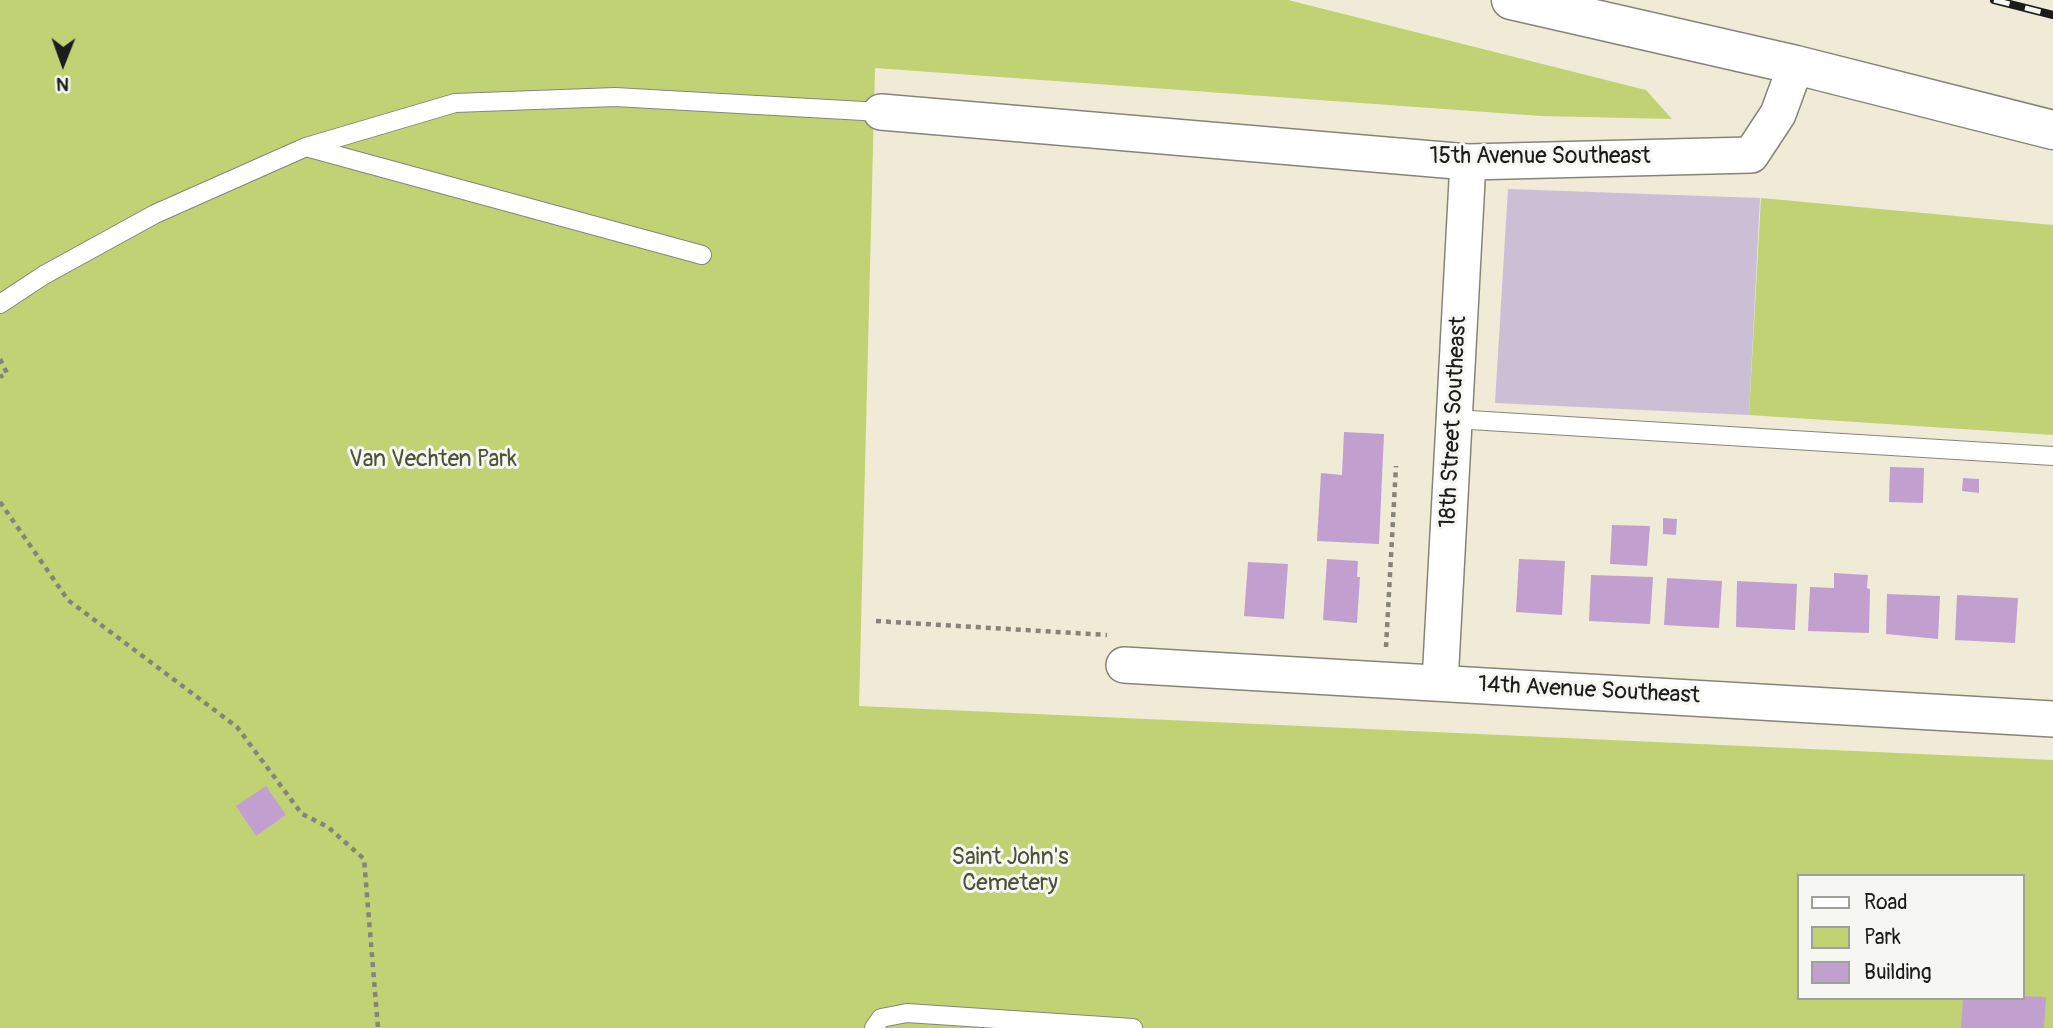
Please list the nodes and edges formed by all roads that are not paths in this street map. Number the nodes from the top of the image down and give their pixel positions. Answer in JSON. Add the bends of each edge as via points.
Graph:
{"nodes":[{"id":1,"x":1511,"y":0,"type":"edge"},
{"id":2,"x":1796,"y":65,"type":"junction"},
{"id":3,"x":881,"y":112,"type":"joint"},
{"id":4,"x":2053,"y":130,"type":"edge"},
{"id":5,"x":306,"y":147,"type":"junction"},
{"id":6,"x":1468,"y":162,"type":"junction"},
{"id":7,"x":702,"y":255,"type":"dead end"},
{"id":8,"x":0,"y":303,"type":"edge"},
{"id":9,"x":1454,"y":419,"type":"junction"},
{"id":10,"x":2053,"y":456,"type":"edge"},
{"id":11,"x":1124,"y":665,"type":"dead end"},
{"id":12,"x":1440,"y":683,"type":"junction"},
{"id":13,"x":2053,"y":719,"type":"edge"},
{"id":14,"x":874,"y":1028,"type":"edge"},
{"id":15,"x":1133,"y":1028,"type":"edge"}],
"edges":[{"from":1,"to":2,"type":"street"},
{"from":2,"to":4,"type":"street"},
{"from":2,"to":6,"type":"street","name":"15th Avenue Southeast","via":[[1778,114],[1751,155]]},
{"from":3,"to":5,"type":"lane","via":[[615,97],[455,103]]},
{"from":3,"to":6,"type":"street","name":"15th Avenue Southeast"},
{"from":5,"to":7,"type":"lane"},
{"from":5,"to":8,"type":"lane","via":[[155,214]]},
{"from":6,"to":9,"type":"street","name":"18th Street Southeast"},
{"from":9,"to":10,"type":"lane"},
{"from":9,"to":12,"type":"street","name":"18th Street Southeast"},
{"from":11,"to":12,"type":"street","name":"14th Avenue Southeast"},
{"from":12,"to":13,"type":"street","name":"14th Avenue Southeast"},
{"from":14,"to":15,"type":"lane","via":[[881,1018],[907,1013]]}]}
